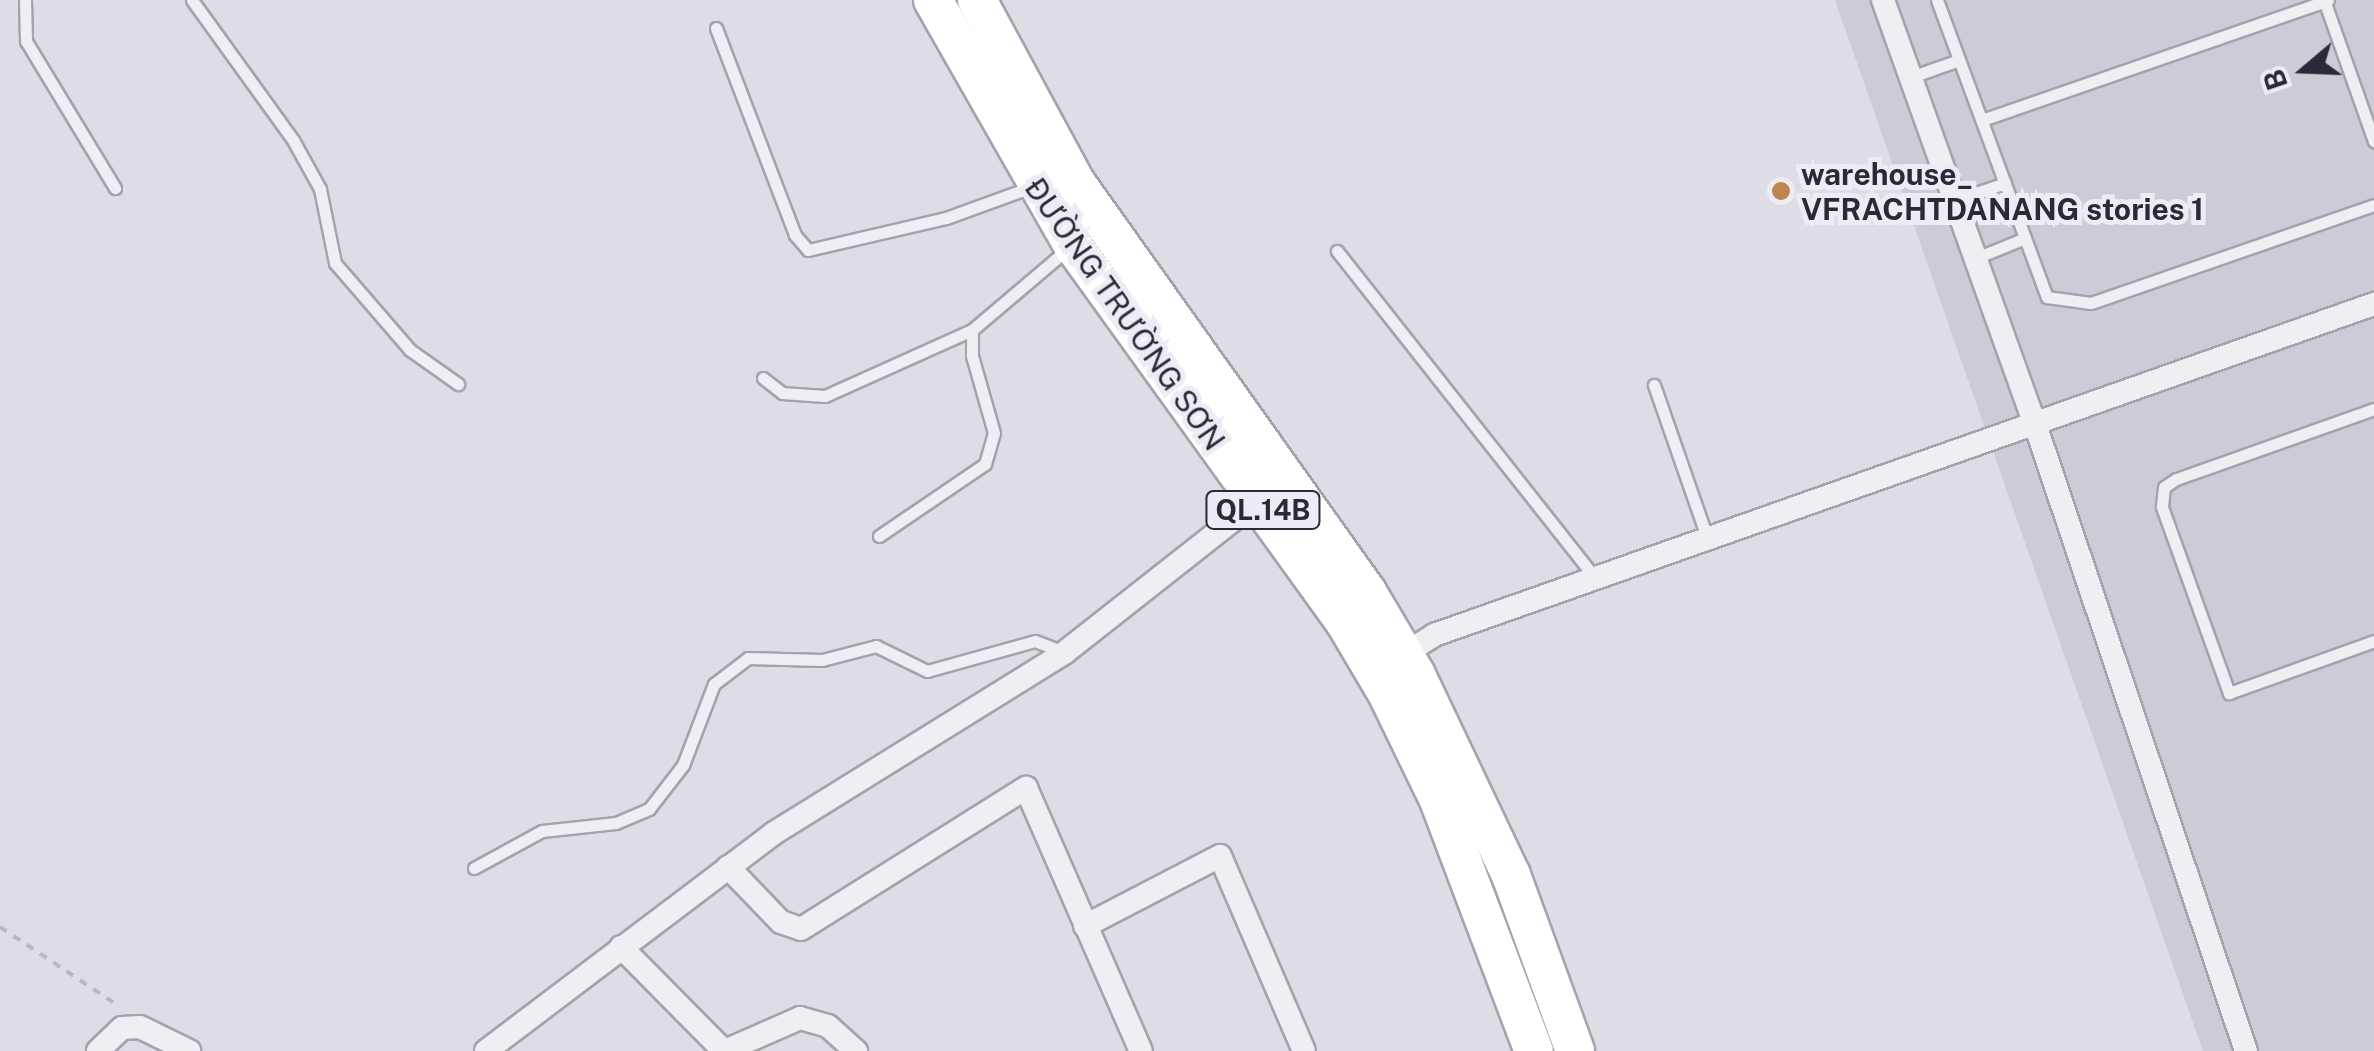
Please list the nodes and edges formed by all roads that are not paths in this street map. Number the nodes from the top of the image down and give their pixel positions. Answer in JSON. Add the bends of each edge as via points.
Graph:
{"nodes":[{"id":1,"x":25,"y":0,"type":"edge"},
{"id":2,"x":192,"y":0,"type":"edge"},
{"id":3,"x":933,"y":0,"type":"edge"},
{"id":4,"x":977,"y":0,"type":"edge"},
{"id":5,"x":1883,"y":0,"type":"edge"},
{"id":6,"x":1937,"y":0,"type":"edge"},
{"id":7,"x":2325,"y":0,"type":"edge"},
{"id":8,"x":716,"y":28,"type":"dead end"},
{"id":9,"x":1959,"y":60,"type":"junction"},
{"id":10,"x":1911,"y":77,"type":"junction"},
{"id":11,"x":1982,"y":120,"type":"junction"},
{"id":12,"x":2374,"y":141,"type":"edge"},
{"id":13,"x":2005,"y":183,"type":"junction"},
{"id":14,"x":1035,"y":186,"type":"junction"},
{"id":15,"x":115,"y":188,"type":"dead end"},
{"id":16,"x":1956,"y":200,"type":"junction"},
{"id":17,"x":2374,"y":205,"type":"edge"},
{"id":18,"x":2026,"y":238,"type":"junction"},
{"id":19,"x":1073,"y":244,"type":"junction"},
{"id":20,"x":1337,"y":252,"type":"dead end"},
{"id":21,"x":1976,"y":258,"type":"junction"},
{"id":22,"x":2374,"y":304,"type":"edge"},
{"id":23,"x":972,"y":330,"type":"junction"},
{"id":24,"x":764,"y":378,"type":"dead end"},
{"id":25,"x":458,"y":384,"type":"dead end"},
{"id":26,"x":1654,"y":385,"type":"dead end"},
{"id":27,"x":2374,"y":409,"type":"edge"},
{"id":28,"x":2034,"y":421,"type":"junction"},
{"id":29,"x":1256,"y":502,"type":"junction"},
{"id":30,"x":879,"y":536,"type":"dead end"},
{"id":31,"x":1707,"y":537,"type":"junction"},
{"id":32,"x":1595,"y":578,"type":"junction"},
{"id":33,"x":2374,"y":641,"type":"edge"},
{"id":34,"x":1064,"y":653,"type":"junction"},
{"id":35,"x":1404,"y":654,"type":"junction"},
{"id":36,"x":728,"y":867,"type":"junction"},
{"id":37,"x":474,"y":868,"type":"dead end"},
{"id":38,"x":1086,"y":926,"type":"junction"},
{"id":39,"x":621,"y":947,"type":"junction"},
{"id":40,"x":98,"y":1051,"type":"edge"},
{"id":41,"x":189,"y":1051,"type":"edge"},
{"id":42,"x":486,"y":1051,"type":"edge"},
{"id":43,"x":724,"y":1051,"type":"edge"},
{"id":44,"x":856,"y":1051,"type":"edge"},
{"id":45,"x":1141,"y":1051,"type":"edge"},
{"id":46,"x":1304,"y":1051,"type":"edge"},
{"id":47,"x":1534,"y":1051,"type":"edge"},
{"id":48,"x":1575,"y":1051,"type":"edge"},
{"id":49,"x":2246,"y":1051,"type":"edge"}],
"edges":[{"from":1,"to":15,"type":"lane","via":[[26,41]]},
{"from":2,"to":25,"type":"lane","via":[[294,140],[320,189],[335,263],[410,350]]},
{"from":3,"to":14,"type":"highway","name":"ĐƯỜNG TRƯỜNG SƠN","number":"QL.14B"},
{"from":4,"to":35,"type":"highway","name":"ĐƯỜNG TRƯỜNG SƠN","number":"QL.14B","via":[[1076,183],[1368,592]]},
{"from":5,"to":10,"type":"street"},
{"from":6,"to":9,"type":"lane"},
{"from":7,"to":11,"type":"lane"},
{"from":7,"to":12,"type":"lane"},
{"from":8,"to":14,"type":"lane","via":[[795,235],[808,250],[946,218]]},
{"from":9,"to":10,"type":"lane"},
{"from":9,"to":11,"type":"lane"},
{"from":10,"to":16,"type":"street"},
{"from":11,"to":13,"type":"lane"},
{"from":13,"to":16,"type":"lane"},
{"from":13,"to":18,"type":"lane"},
{"from":14,"to":19,"type":"highway","name":"ĐƯỜNG TRƯỜNG SƠN","number":"QL.14B"},
{"from":16,"to":21,"type":"street"},
{"from":17,"to":18,"type":"lane","via":[[2090,303],[2047,297]]},
{"from":18,"to":21,"type":"lane"},
{"from":19,"to":23,"type":"lane"},
{"from":19,"to":29,"type":"highway","name":"ĐƯỜNG TRƯỜNG SƠN","number":"QL.14B"},
{"from":20,"to":32,"type":"lane"},
{"from":21,"to":28,"type":"street"},
{"from":22,"to":28,"type":"street"},
{"from":23,"to":24,"type":"lane","via":[[824,396],[782,393]]},
{"from":23,"to":30,"type":"lane","via":[[972,356],[994,432],[986,464]]},
{"from":26,"to":31,"type":"lane"},
{"from":27,"to":33,"type":"lane","via":[[2176,480],[2164,486],[2162,507],[2229,693]]},
{"from":28,"to":31,"type":"street"},
{"from":28,"to":49,"type":"street"},
{"from":29,"to":34,"type":"street"},
{"from":29,"to":47,"type":"highway","name":"ĐƯỜNG TRƯỜNG SƠN","number":"QL.14B","via":[[1344,622],[1415,747]]},
{"from":31,"to":32,"type":"street"},
{"from":32,"to":35,"type":"street","via":[[1434,635]]},
{"from":34,"to":36,"type":"street"},
{"from":34,"to":37,"type":"lane","via":[[1036,641],[927,671],[876,646],[822,660],[748,658],[714,684],[683,765],[649,810],[616,823],[542,831]]},
{"from":35,"to":48,"type":"highway","name":"ĐƯỜNG TRƯỜNG SƠN","number":"QL.14B","via":[[1512,875]]},
{"from":36,"to":38,"type":"street","via":[[782,922],[802,929],[1026,788]]},
{"from":36,"to":39,"type":"street"},
{"from":38,"to":45,"type":"street"},
{"from":38,"to":46,"type":"street","via":[[1220,856]]},
{"from":39,"to":42,"type":"street"},
{"from":39,"to":43,"type":"street"},
{"from":40,"to":41,"type":"street","via":[[122,1028],[140,1027]]},
{"from":43,"to":44,"type":"street","via":[[800,1018],[828,1026]]}]}
